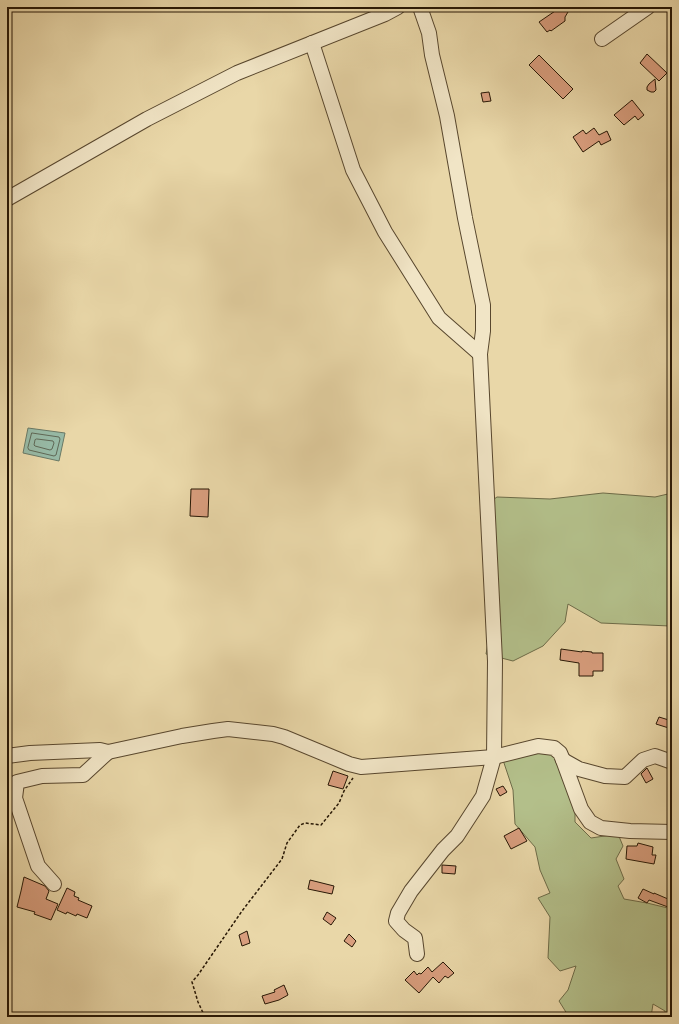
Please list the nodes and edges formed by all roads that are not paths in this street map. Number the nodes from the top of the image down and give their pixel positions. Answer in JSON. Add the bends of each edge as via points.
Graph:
{"nodes":[{"id":1,"x":398,"y":7,"type":"edge"},
{"id":2,"x":420,"y":7,"type":"edge"},
{"id":3,"x":648,"y":7,"type":"edge"},
{"id":4,"x":602,"y":40,"type":"dead end"},
{"id":5,"x":312,"y":43,"type":"junction"},
{"id":6,"x":7,"y":199,"type":"edge"},
{"id":7,"x":480,"y":354,"type":"junction"},
{"id":8,"x":108,"y":752,"type":"junction"},
{"id":9,"x":7,"y":756,"type":"edge"},
{"id":10,"x":494,"y":757,"type":"junction"},
{"id":11,"x":564,"y":760,"type":"junction"},
{"id":12,"x":672,"y":762,"type":"edge"},
{"id":13,"x":672,"y":832,"type":"edge"},
{"id":14,"x":54,"y":884,"type":"dead end"},
{"id":15,"x":417,"y":954,"type":"dead end"}],
"edges":[{"from":1,"to":5,"type":"street"},
{"from":2,"to":7,"type":"street","via":[[429,33],[447,116],[483,305]]},
{"from":3,"to":4,"type":"street"},
{"from":5,"to":6,"type":"street","via":[[237,73],[147,119]]},
{"from":5,"to":7,"type":"street","via":[[353,170],[385,232],[439,318]]},
{"from":7,"to":10,"type":"street","via":[[495,661]]},
{"from":8,"to":9,"type":"street","via":[[100,750]]},
{"from":8,"to":10,"type":"street","via":[[228,729],[284,737],[361,767]]},
{"from":8,"to":14,"type":"street","via":[[83,776],[42,776],[17,782],[15,798],[38,866]]},
{"from":10,"to":11,"type":"street","via":[[538,746],[554,748]]},
{"from":10,"to":15,"type":"street","via":[[483,796],[457,836],[411,891],[398,913],[396,921],[415,938]]},
{"from":11,"to":12,"type":"street","via":[[579,769],[605,776],[626,777],[643,760],[655,756]]},
{"from":11,"to":13,"type":"street","via":[[581,808],[590,822],[601,828]]}]}
